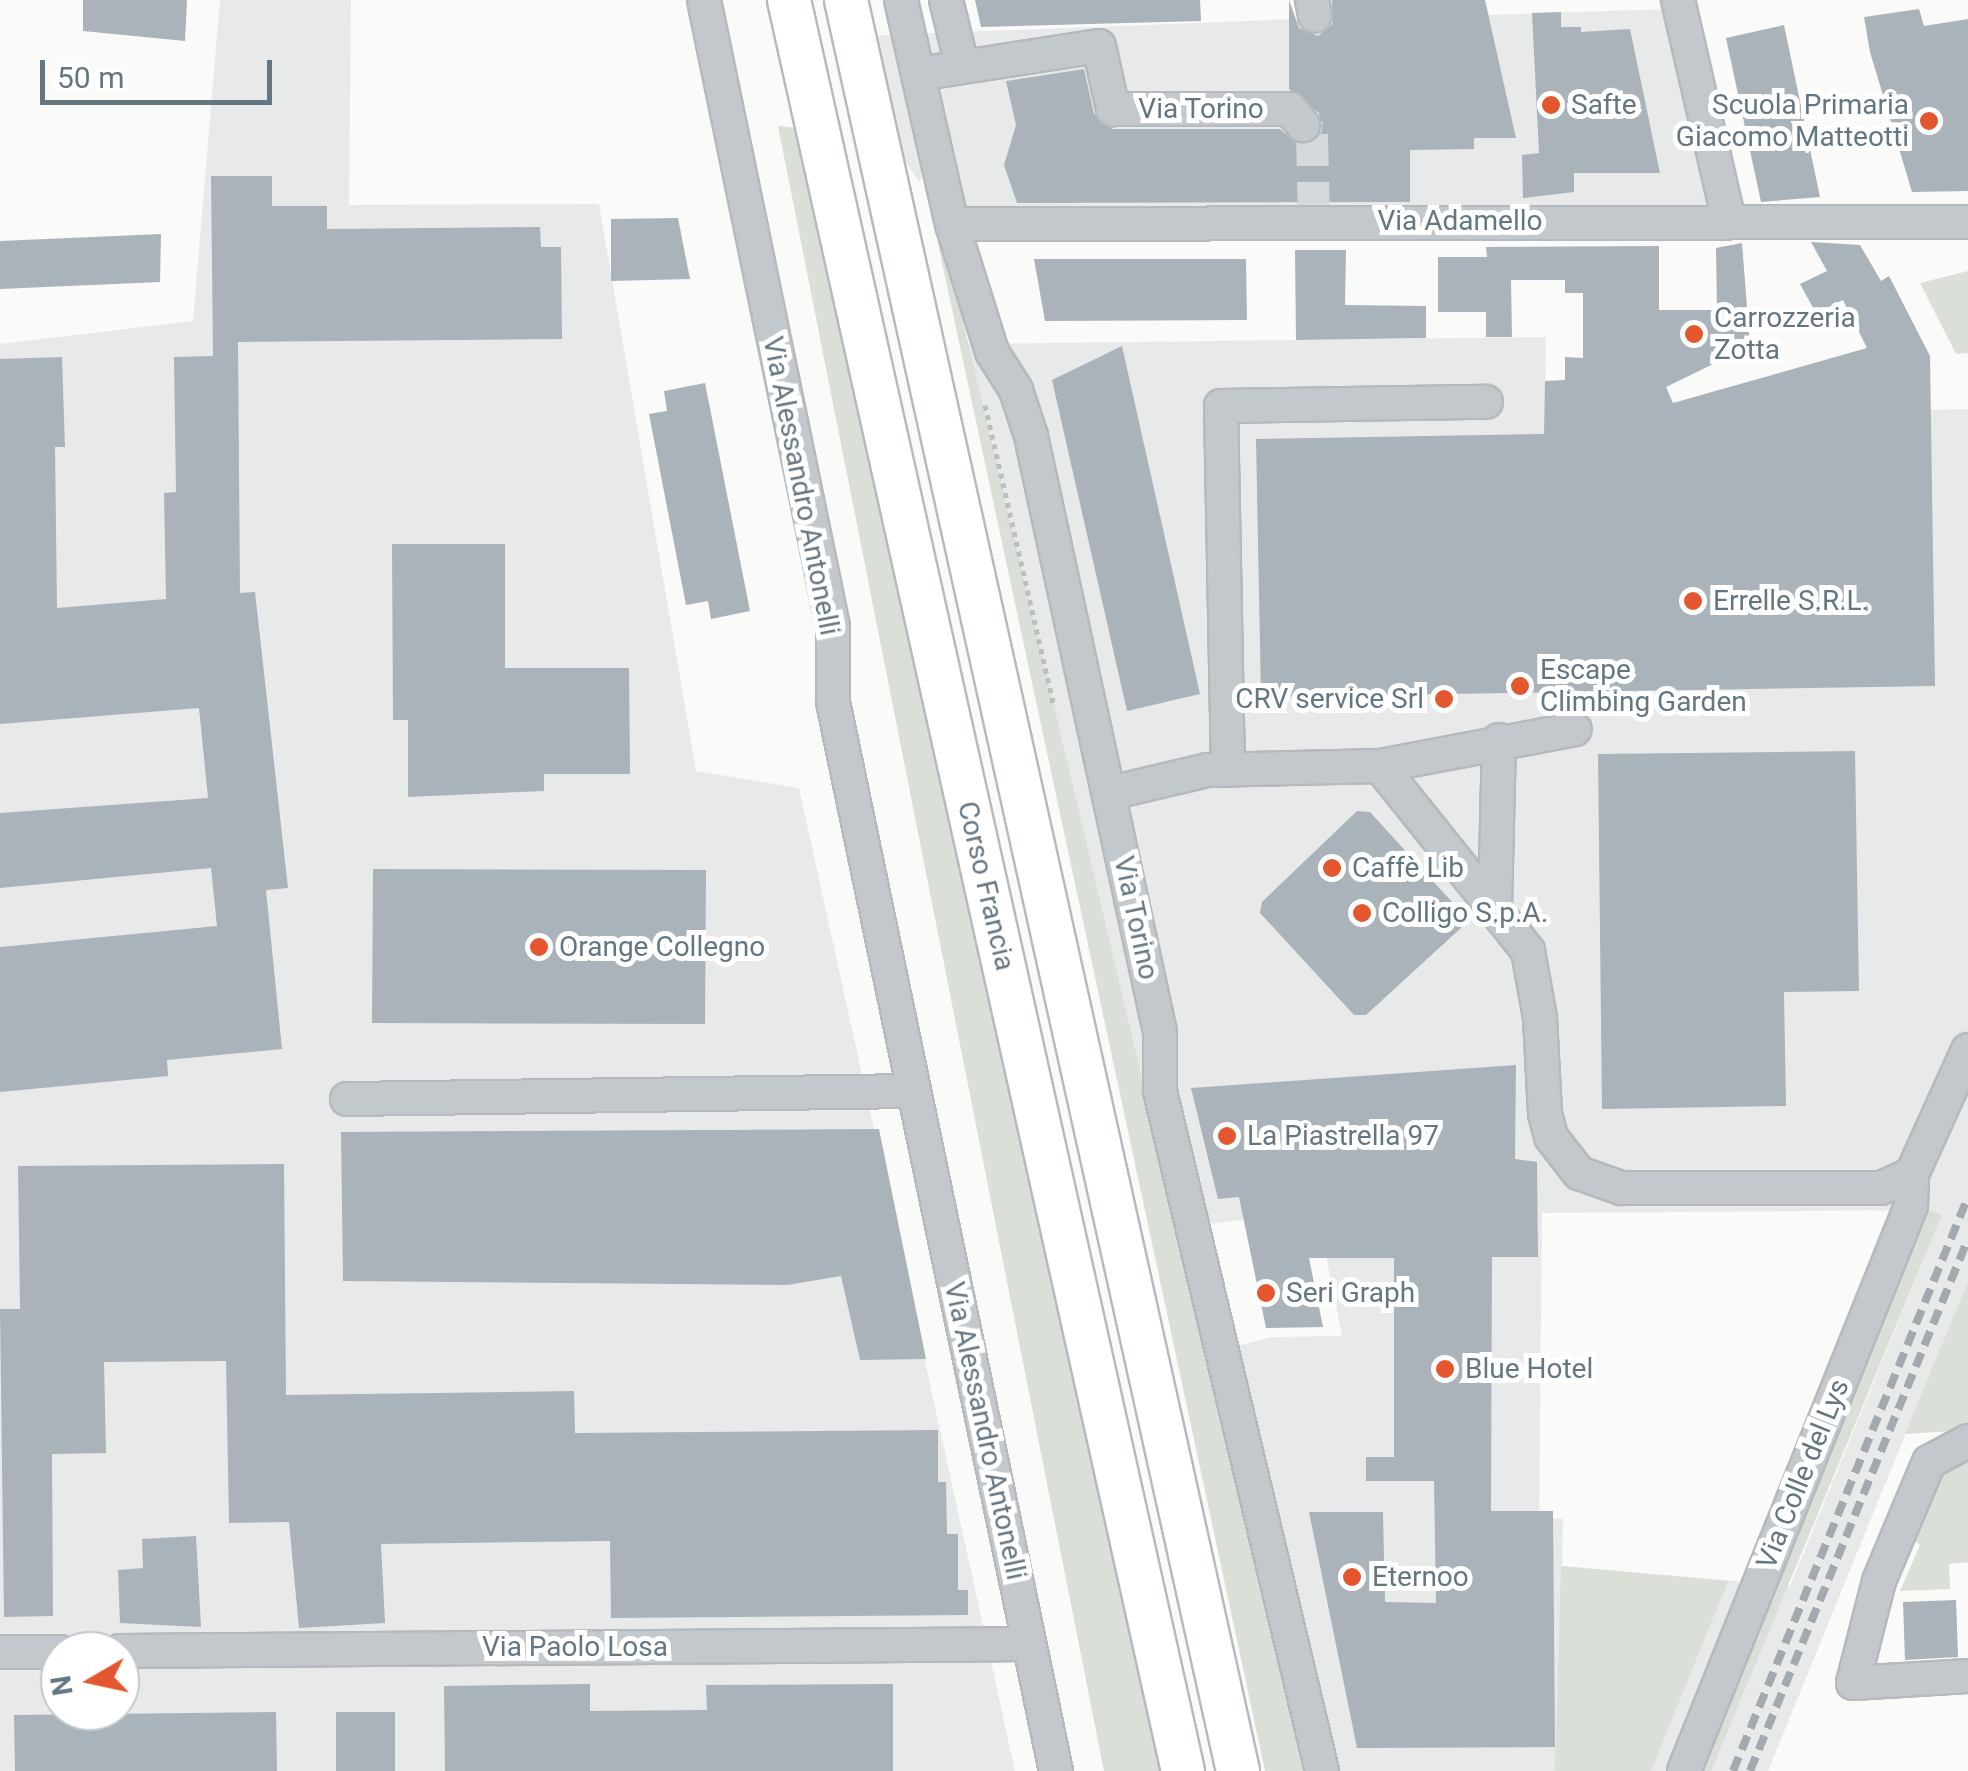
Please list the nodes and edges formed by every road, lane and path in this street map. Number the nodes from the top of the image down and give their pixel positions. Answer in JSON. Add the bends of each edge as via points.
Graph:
{"nodes":[{"id":1,"x":704,"y":0,"type":"edge"},
{"id":2,"x":789,"y":0,"type":"edge"},
{"id":3,"x":846,"y":0,"type":"edge"},
{"id":4,"x":901,"y":0,"type":"edge"},
{"id":5,"x":946,"y":0,"type":"edge"},
{"id":6,"x":1678,"y":0,"type":"edge"},
{"id":7,"x":962,"y":65,"type":"junction"},
{"id":8,"x":918,"y":74,"type":"junction"},
{"id":9,"x":1303,"y":124,"type":"dead end"},
{"id":10,"x":1729,"y":221,"type":"junction"},
{"id":11,"x":1968,"y":222,"type":"edge"},
{"id":12,"x":952,"y":224,"type":"junction"},
{"id":13,"x":1486,"y":402,"type":"dead end"},
{"id":14,"x":1575,"y":729,"type":"dead end"},
{"id":15,"x":1499,"y":740,"type":"junction"},
{"id":16,"x":1380,"y":766,"type":"junction"},
{"id":17,"x":1228,"y":770,"type":"junction"},
{"id":18,"x":1110,"y":794,"type":"junction"},
{"id":19,"x":1495,"y":905,"type":"junction"},
{"id":20,"x":1968,"y":1050,"type":"edge"},
{"id":21,"x":914,"y":1091,"type":"junction"},
{"id":22,"x":347,"y":1099,"type":"dead end"},
{"id":23,"x":1912,"y":1174,"type":"junction"},
{"id":24,"x":1968,"y":1441,"type":"edge"},
{"id":25,"x":1029,"y":1644,"type":"junction"},
{"id":26,"x":140,"y":1651,"type":"edge"},
{"id":27,"x":0,"y":1652,"type":"edge"},
{"id":28,"x":40,"y":1652,"type":"edge"},
{"id":29,"x":1968,"y":1676,"type":"edge"},
{"id":30,"x":1056,"y":1771,"type":"edge"},
{"id":31,"x":1184,"y":1771,"type":"edge"},
{"id":32,"x":1238,"y":1771,"type":"edge"},
{"id":33,"x":1322,"y":1771,"type":"edge"},
{"id":34,"x":1684,"y":1771,"type":"edge"}],
"edges":[{"from":1,"to":21,"type":"street","name":"Via Alessandro Antonelli","via":[[833,626],[833,702]]},
{"from":2,"to":31,"type":"main road","name":"Corso Francia"},
{"from":3,"to":32,"type":"main road","name":"Corso Francia"},
{"from":4,"to":8,"type":"street","name":"Via Torino"},
{"from":5,"to":7,"type":"street"},
{"from":6,"to":10,"type":"street"},
{"from":7,"to":8,"type":"street","name":"Via Torino"},
{"from":7,"to":9,"type":"street","name":"Via Torino","via":[[1099,46],[1114,108],[1290,109]]},
{"from":8,"to":12,"type":"street","name":"Via Torino"},
{"from":10,"to":11,"type":"street","name":"Via Adamello"},
{"from":10,"to":12,"type":"street","name":"Via Adamello"},
{"from":12,"to":18,"type":"street","name":"Via Torino","via":[[992,352],[1016,390],[1030,436]]},
{"from":13,"to":17,"type":"street","via":[[1221,406]]},
{"from":14,"to":15,"type":"street"},
{"from":15,"to":16,"type":"street"},
{"from":15,"to":19,"type":"street"},
{"from":16,"to":17,"type":"street"},
{"from":16,"to":19,"type":"street"},
{"from":17,"to":18,"type":"street"},
{"from":18,"to":33,"type":"street","name":"Via Torino","via":[[1160,1032],[1160,1091]]},
{"from":19,"to":23,"type":"street","via":[[1528,951],[1546,1114],[1557,1147],[1580,1172],[1600,1183],[1639,1188],[1881,1188]]},
{"from":20,"to":23,"type":"street","name":"Via Colle del Lys"},
{"from":21,"to":22,"type":"street"},
{"from":21,"to":25,"type":"street","name":"Via Alessandro Antonelli"},
{"from":23,"to":34,"type":"street","name":"Via Colle del Lys","via":[[1910,1206]]},
{"from":24,"to":29,"type":"street","via":[[1928,1462],[1879,1581],[1853,1683]]},
{"from":25,"to":26,"type":"street","name":"Via Paolo Losa"},
{"from":25,"to":30,"type":"street","name":"Via Alessandro Antonelli"},
{"from":27,"to":28,"type":"street"}]}
